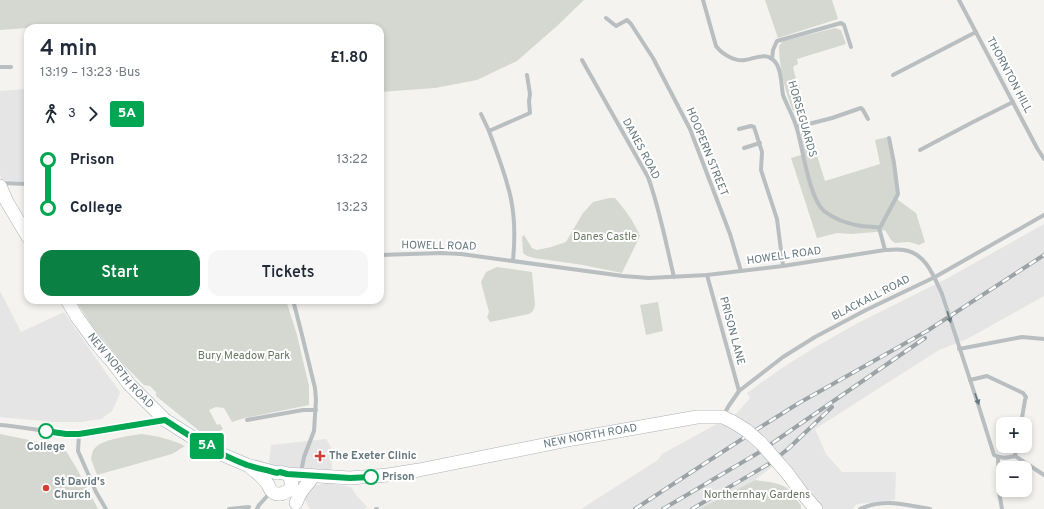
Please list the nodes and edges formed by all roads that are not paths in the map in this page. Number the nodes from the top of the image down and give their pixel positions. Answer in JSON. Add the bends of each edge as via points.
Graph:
{"nodes":[{"id":1,"x":703,"y":0,"type":"edge"},
{"id":2,"x":959,"y":0,"type":"edge"},
{"id":3,"x":606,"y":18,"type":"dead end"},
{"id":4,"x":976,"y":32,"type":"junction"},
{"id":5,"x":851,"y":47,"type":"dead end"},
{"id":6,"x":772,"y":59,"type":"junction"},
{"id":7,"x":582,"y":60,"type":"dead end"},
{"id":8,"x":0,"y":67,"type":"edge"},
{"id":9,"x":11,"y":67,"type":"dead end"},
{"id":10,"x":527,"y":75,"type":"dead end"},
{"id":11,"x":893,"y":75,"type":"dead end"},
{"id":12,"x":1013,"y":102,"type":"junction"},
{"id":13,"x":481,"y":114,"type":"dead end"},
{"id":14,"x":868,"y":119,"type":"dead end"},
{"id":15,"x":797,"y":127,"type":"junction"},
{"id":16,"x":739,"y":129,"type":"dead end"},
{"id":17,"x":489,"y":131,"type":"junction"},
{"id":18,"x":889,"y":138,"type":"dead end"},
{"id":19,"x":760,"y":143,"type":"junction"},
{"id":20,"x":744,"y":148,"type":"dead end"},
{"id":21,"x":920,"y":150,"type":"dead end"},
{"id":22,"x":1044,"y":159,"type":"edge"},
{"id":23,"x":0,"y":183,"type":"edge"},
{"id":24,"x":24,"y":184,"type":"edge"},
{"id":25,"x":0,"y":186,"type":"edge"},
{"id":26,"x":1044,"y":215,"type":"edge"},
{"id":27,"x":879,"y":228,"type":"junction"},
{"id":28,"x":24,"y":230,"type":"edge"},
{"id":29,"x":885,"y":250,"type":"junction"},
{"id":30,"x":384,"y":255,"type":"edge"},
{"id":31,"x":513,"y":260,"type":"junction"},
{"id":32,"x":783,"y":266,"type":"junction"},
{"id":33,"x":741,"y":271,"type":"junction"},
{"id":34,"x":708,"y":275,"type":"junction"},
{"id":35,"x":674,"y":277,"type":"junction"},
{"id":36,"x":935,"y":277,"type":"junction"},
{"id":37,"x":69,"y":304,"type":"edge"},
{"id":38,"x":294,"y":304,"type":"edge"},
{"id":39,"x":1044,"y":339,"type":"edge"},
{"id":40,"x":959,"y":349,"type":"junction"},
{"id":41,"x":970,"y":380,"type":"junction"},
{"id":42,"x":739,"y":391,"type":"junction"},
{"id":43,"x":316,"y":410,"type":"junction"},
{"id":44,"x":1022,"y":417,"type":"edge"},
{"id":45,"x":165,"y":420,"type":"junction"},
{"id":46,"x":247,"y":420,"type":"dead end"},
{"id":47,"x":728,"y":420,"type":"junction"},
{"id":48,"x":0,"y":425,"type":"edge"},
{"id":49,"x":79,"y":434,"type":"junction"},
{"id":50,"x":1016,"y":453,"type":"edge"},
{"id":51,"x":996,"y":456,"type":"junction"},
{"id":52,"x":1015,"y":456,"type":"junction"},
{"id":53,"x":1044,"y":474,"type":"edge"},
{"id":54,"x":306,"y":478,"type":"junction"},
{"id":55,"x":280,"y":485,"type":"junction"},
{"id":56,"x":249,"y":507,"type":"dead end"},
{"id":57,"x":295,"y":507,"type":"edge"},
{"id":58,"x":106,"y":509,"type":"edge"},
{"id":59,"x":229,"y":509,"type":"edge"},
{"id":60,"x":257,"y":509,"type":"edge"},
{"id":61,"x":816,"y":509,"type":"edge"},
{"id":62,"x":860,"y":509,"type":"edge"},
{"id":63,"x":930,"y":509,"type":"edge"},
{"id":64,"x":1002,"y":509,"type":"edge"}],
"edges":[{"from":1,"to":6,"type":"street","via":[[719,49],[739,60],[763,56]]},
{"from":2,"to":4,"type":"street","name":"THORNTON HILL"},
{"from":3,"to":33,"type":"street","name":"HOOPERN STREET","via":[[616,26],[627,20],[653,58],[690,129],[730,234]]},
{"from":4,"to":11,"type":"street"},
{"from":4,"to":12,"type":"street","name":"THORNTON HILL"},
{"from":5,"to":6,"type":"street","via":[[841,23],[777,41]]},
{"from":6,"to":15,"type":"street","name":"HORSEGUARDS","via":[[777,64],[784,95]]},
{"from":7,"to":35,"type":"street","name":"DANES ROAD","via":[[648,177]]},
{"from":8,"to":9,"type":"street"},
{"from":10,"to":17,"type":"street","via":[[530,113]]},
{"from":12,"to":21,"type":"street"},
{"from":12,"to":22,"type":"street","name":"THORNTON HILL"},
{"from":13,"to":17,"type":"street"},
{"from":14,"to":15,"type":"street","via":[[861,108]]},
{"from":15,"to":27,"type":"street","name":"HORSEGUARDS","via":[[811,190],[824,212],[859,226]]},
{"from":16,"to":19,"type":"street","via":[[754,127]]},
{"from":17,"to":31,"type":"street","via":[[502,166],[514,215]]},
{"from":18,"to":27,"type":"street","via":[[898,194]]},
{"from":19,"to":20,"type":"street"},
{"from":19,"to":32,"type":"street","via":[[761,170],[777,219]]},
{"from":23,"to":24,"type":"street"},
{"from":25,"to":28,"type":"main road"},
{"from":26,"to":36,"type":"street","name":"BLACKALL ROAD"},
{"from":27,"to":29,"type":"street"},
{"from":29,"to":32,"type":"street","name":"HOWELL ROAD"},
{"from":29,"to":36,"type":"street","name":"HOWELL ROAD","via":[[906,250],[916,254]]},
{"from":30,"to":31,"type":"street","name":"HOWELL ROAD","via":[[459,254]]},
{"from":31,"to":35,"type":"street","name":"HOWELL ROAD","via":[[623,276]]},
{"from":32,"to":33,"type":"street","name":"HOWELL ROAD"},
{"from":33,"to":34,"type":"street","name":"HOWELL ROAD"},
{"from":34,"to":35,"type":"street","name":"HOWELL ROAD"},
{"from":34,"to":42,"type":"street","name":"PRISON LANE"},
{"from":36,"to":40,"type":"street","name":"HOWELL ROAD","one_way":true,"bridge":true},
{"from":36,"to":42,"type":"street","name":"BLACKALL ROAD","via":[[815,337],[783,357]]},
{"from":37,"to":45,"type":"main road","name":"NEW NORTH ROAD","via":[[129,384]]},
{"from":38,"to":43,"type":"street","via":[[315,388]]},
{"from":39,"to":40,"type":"street","via":[[1022,337]]},
{"from":40,"to":41,"type":"street","name":"HOWELL ROAD"},
{"from":41,"to":44,"type":"street","via":[[987,376],[1023,393],[1026,397]]},
{"from":41,"to":51,"type":"street","name":"HOWELL ROAD","one_way":true},
{"from":42,"to":47,"type":"street","name":"BLACKALL ROAD","via":[[725,412]]},
{"from":43,"to":46,"type":"street"},
{"from":43,"to":54,"type":"street","via":[[314,431],[304,457]]},
{"from":45,"to":49,"type":"street"},
{"from":45,"to":55,"type":"main road","name":"NEW NORTH ROAD","via":[[221,454],[247,465]]},
{"from":47,"to":54,"type":"main road","name":"NEW NORTH ROAD","via":[[697,417],[388,476]]},
{"from":47,"to":61,"type":"main road","bridge":true,"via":[[746,430],[761,443]]},
{"from":48,"to":49,"type":"street"},
{"from":49,"to":58,"type":"street","via":[[78,452]]},
{"from":50,"to":52,"type":"street"},
{"from":51,"to":52,"type":"street"},
{"from":51,"to":64,"type":"street","name":"HOWELL ROAD"},
{"from":52,"to":53,"type":"street"},
{"from":54,"to":55,"type":"main road","name":"NEW NORTH ROAD"},
{"from":54,"to":57,"type":"main road"},
{"from":55,"to":57,"type":"main road"},
{"from":55,"to":60,"type":"street"},
{"from":56,"to":59,"type":"street"},
{"from":62,"to":63,"type":"street","via":[[888,502]]}]}
